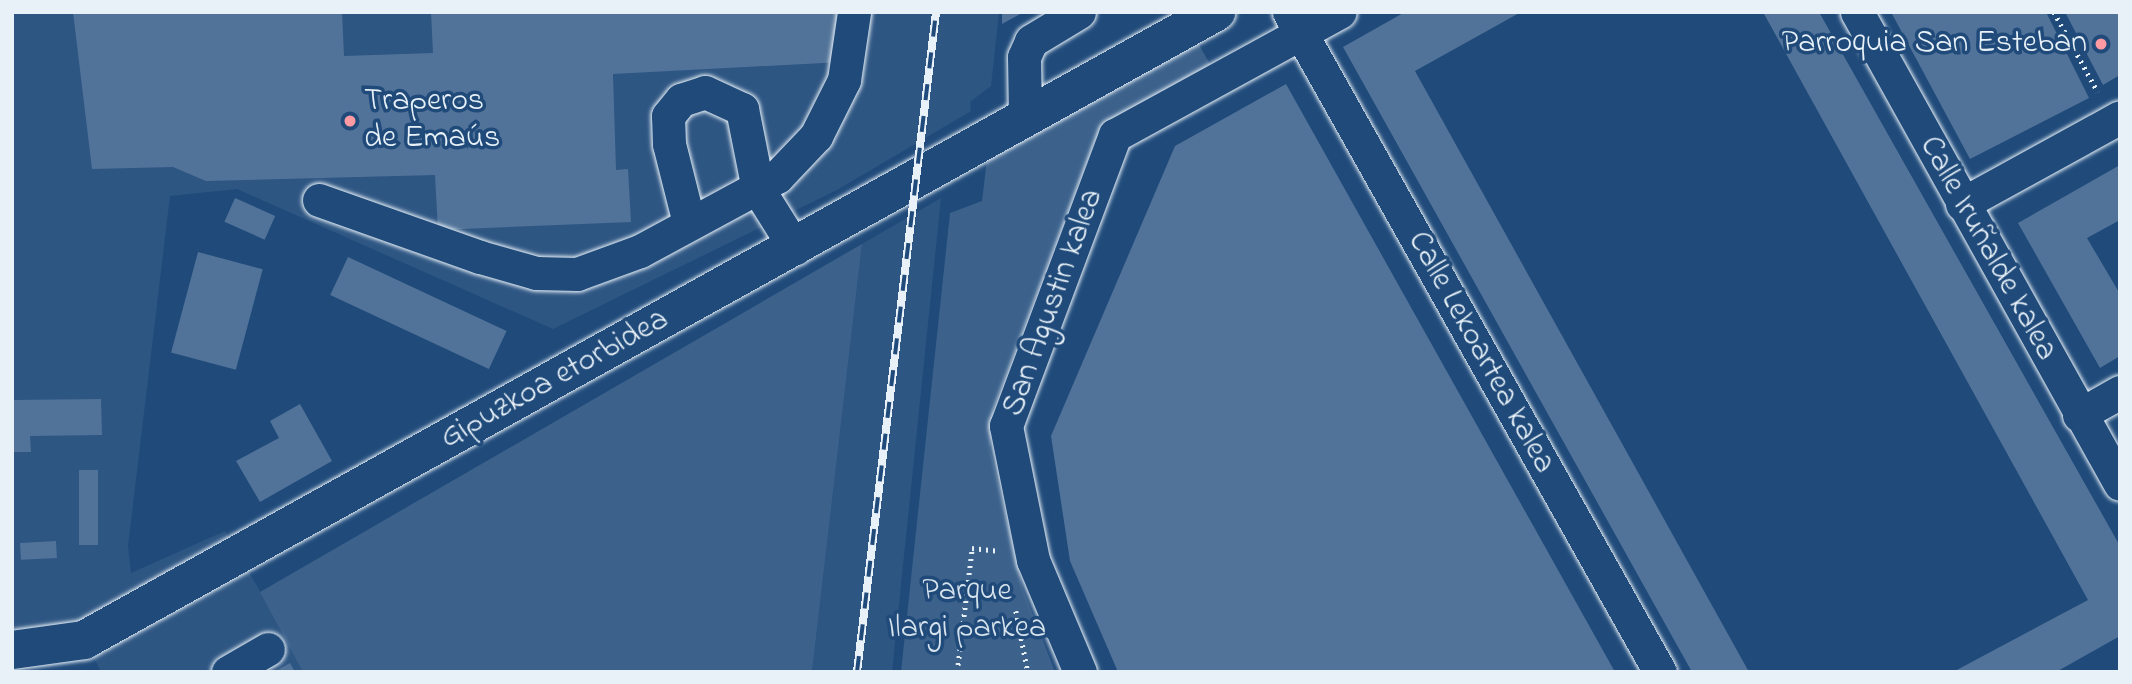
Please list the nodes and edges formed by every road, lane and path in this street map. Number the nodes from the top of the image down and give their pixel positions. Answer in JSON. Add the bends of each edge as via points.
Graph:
{"nodes":[{"id":1,"x":854,"y":12,"type":"edge"},
{"id":2,"x":1079,"y":12,"type":"edge"},
{"id":3,"x":1216,"y":12,"type":"edge"},
{"id":4,"x":1340,"y":12,"type":"edge"},
{"id":5,"x":1857,"y":12,"type":"edge"},
{"id":6,"x":2054,"y":12,"type":"edge"},
{"id":7,"x":1295,"y":23,"type":"edge"},
{"id":8,"x":2111,"y":108,"type":"edge"},
{"id":9,"x":1025,"y":119,"type":"junction"},
{"id":10,"x":758,"y":188,"type":"junction"},
{"id":11,"x":320,"y":200,"type":"dead end"},
{"id":12,"x":1962,"y":204,"type":"junction"},
{"id":13,"x":689,"y":223,"type":"junction"},
{"id":14,"x":796,"y":248,"type":"junction"},
{"id":15,"x":2120,"y":392,"type":"edge"},
{"id":16,"x":2079,"y":415,"type":"junction"},
{"id":17,"x":2120,"y":484,"type":"edge"},
{"id":18,"x":1000,"y":551,"type":"dead end"},
{"id":19,"x":1013,"y":595,"type":"dead end"},
{"id":20,"x":85,"y":640,"type":"junction"},
{"id":21,"x":268,"y":649,"type":"dead end"},
{"id":22,"x":12,"y":650,"type":"edge"},
{"id":23,"x":54,"y":672,"type":"edge"},
{"id":24,"x":228,"y":672,"type":"edge"},
{"id":25,"x":957,"y":672,"type":"edge"},
{"id":26,"x":1028,"y":672,"type":"edge"},
{"id":27,"x":1080,"y":672,"type":"edge"},
{"id":28,"x":1660,"y":672,"type":"edge"}],
"edges":[{"from":1,"to":10,"type":"street","via":[[851,58],[816,135]]},
{"from":2,"to":9,"type":"street","via":[[1031,41],[1024,57]]},
{"from":3,"to":9,"type":"main road","name":"Gipuzkoa etorbidea"},
{"from":4,"to":7,"type":"street"},
{"from":5,"to":12,"type":"street","name":"Calle Iruñalde kalea"},
{"from":6,"to":8,"type":"path"},
{"from":7,"to":27,"type":"street","name":"San Agustin kalea","via":[[1115,135],[1006,426],[1033,560]]},
{"from":7,"to":28,"type":"street","name":"Calle Lekoartea kalea"},
{"from":8,"to":12,"type":"street"},
{"from":9,"to":14,"type":"main road","name":"Gipuzkoa etorbidea"},
{"from":10,"to":13,"type":"street"},
{"from":10,"to":13,"type":"street","via":[[742,109],[705,92],[681,100],[668,116],[669,145]]},
{"from":10,"to":14,"type":"street"},
{"from":11,"to":13,"type":"street","via":[[536,273],[577,274]]},
{"from":12,"to":16,"type":"street","name":"Calle Iruñalde kalea"},
{"from":14,"to":20,"type":"main road","name":"Gipuzkoa etorbidea"},
{"from":15,"to":16,"type":"street"},
{"from":16,"to":17,"type":"street","name":"Calle Iruñalde kalea"},
{"from":18,"to":25,"type":"path","via":[[972,548]]},
{"from":19,"to":26,"type":"path"},
{"from":20,"to":22,"type":"main road","name":"Gipuzkoa etorbidea"},
{"from":20,"to":23,"type":"main road","name":"Gipuzkoa etorbidea"},
{"from":21,"to":24,"type":"street"}]}
